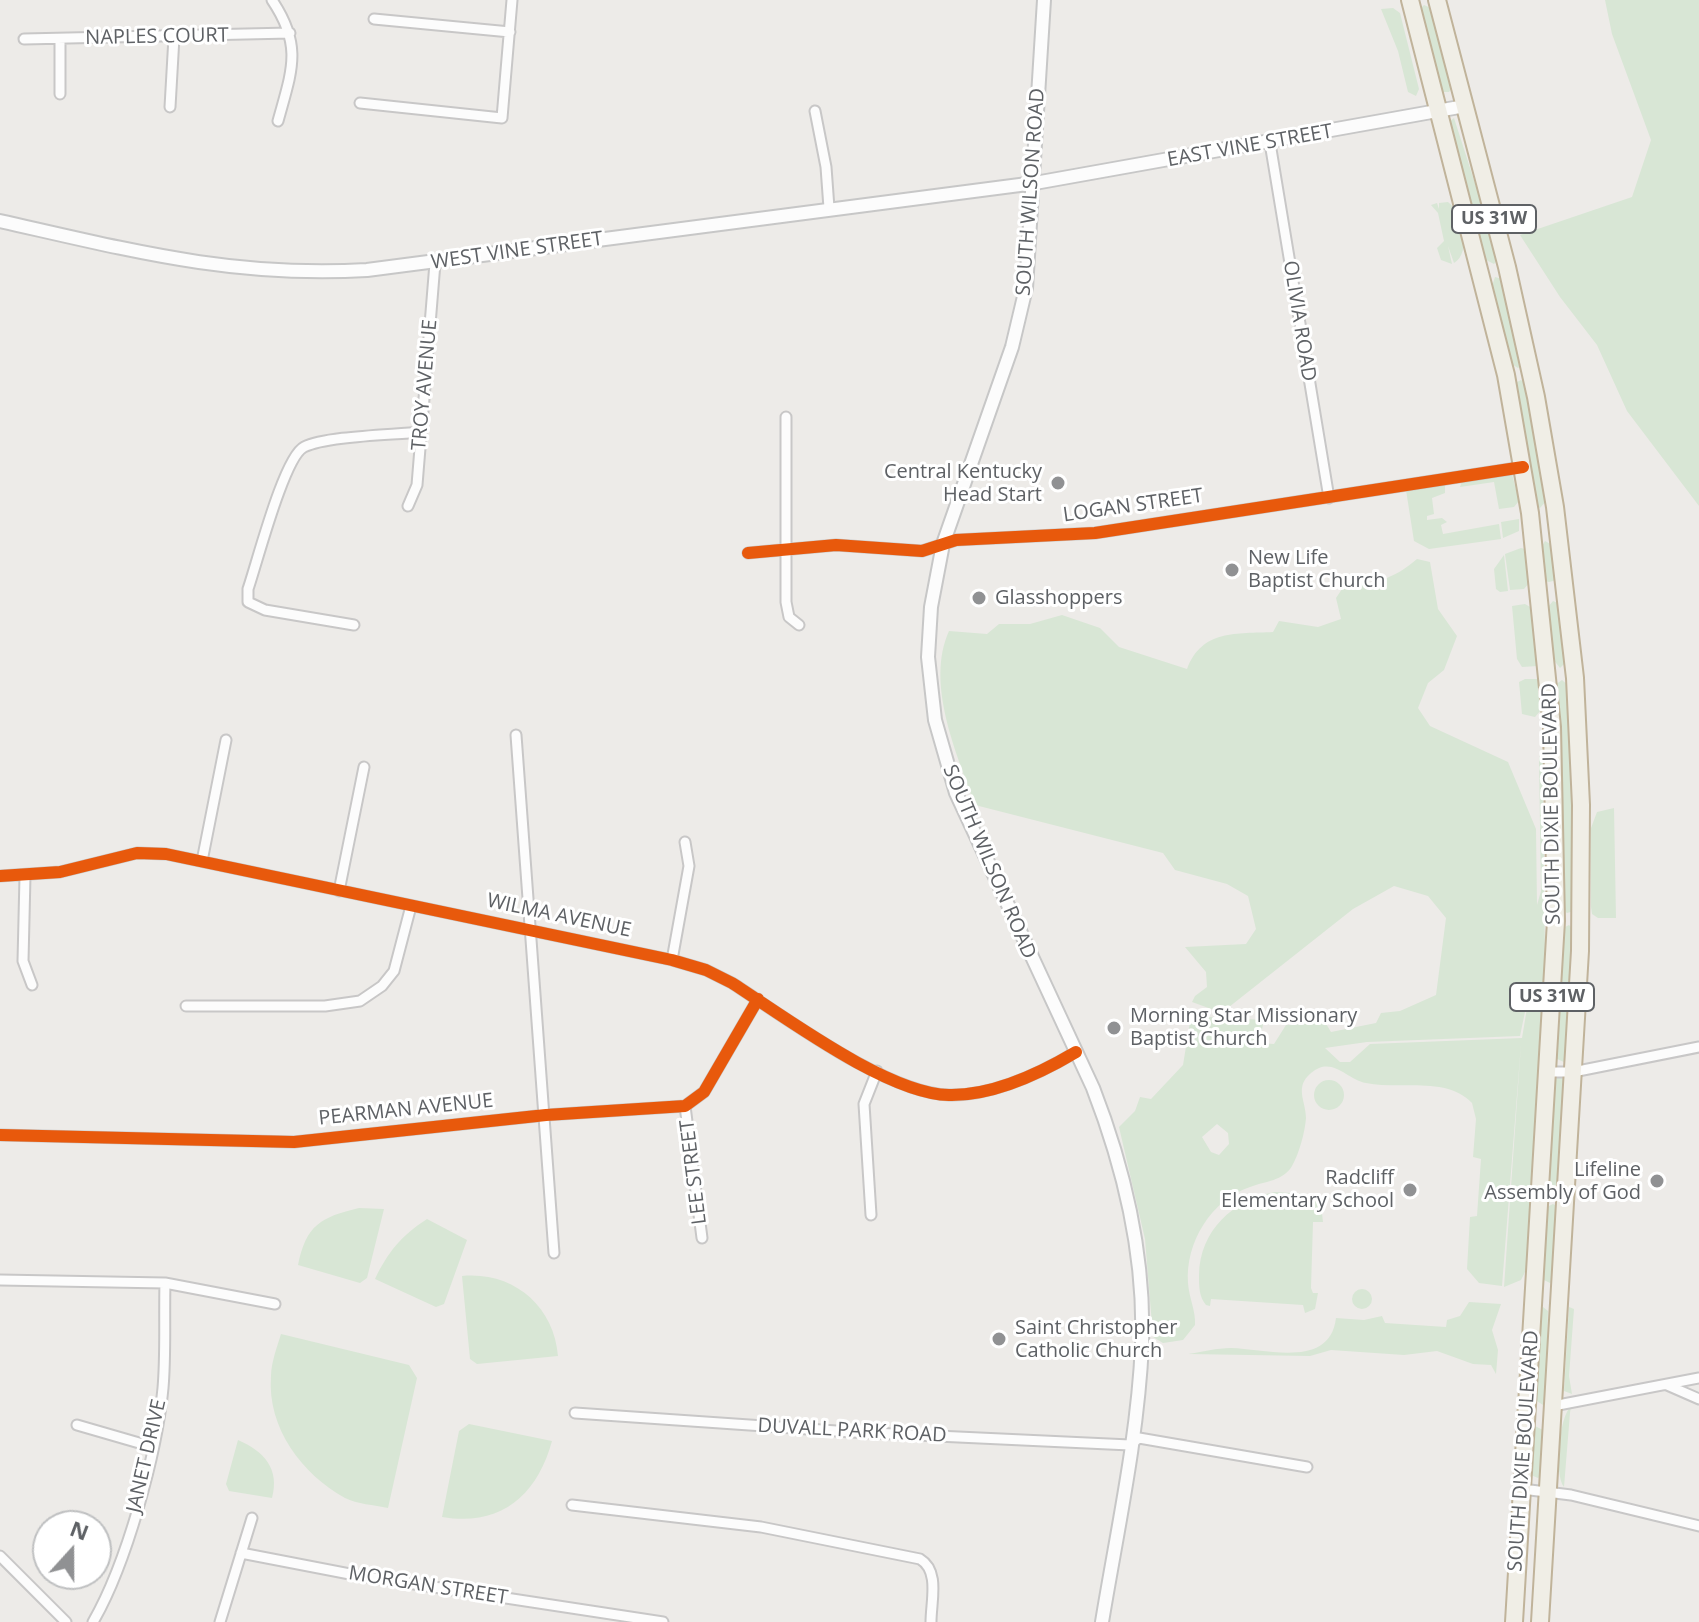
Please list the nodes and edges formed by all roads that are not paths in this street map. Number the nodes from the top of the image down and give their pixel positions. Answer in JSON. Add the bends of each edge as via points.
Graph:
{"nodes":[{"id":1,"x":272,"y":0,"type":"edge"},
{"id":2,"x":512,"y":0,"type":"edge"},
{"id":3,"x":1044,"y":0,"type":"edge"},
{"id":4,"x":1410,"y":0,"type":"edge"},
{"id":5,"x":1437,"y":0,"type":"edge"},
{"id":6,"x":374,"y":19,"type":"dead end"},
{"id":7,"x":510,"y":32,"type":"junction"},
{"id":8,"x":290,"y":33,"type":"junction"},
{"id":9,"x":174,"y":37,"type":"junction"},
{"id":10,"x":24,"y":39,"type":"dead end"},
{"id":11,"x":60,"y":39,"type":"junction"},
{"id":12,"x":60,"y":94,"type":"dead end"},
{"id":13,"x":360,"y":103,"type":"dead end"},
{"id":14,"x":1465,"y":106,"type":"junction"},
{"id":15,"x":170,"y":107,"type":"dead end"},
{"id":16,"x":815,"y":111,"type":"dead end"},
{"id":17,"x":1439,"y":112,"type":"junction"},
{"id":18,"x":278,"y":121,"type":"dead end"},
{"id":19,"x":1270,"y":143,"type":"junction"},
{"id":20,"x":1035,"y":183,"type":"junction"},
{"id":21,"x":829,"y":208,"type":"junction"},
{"id":22,"x":0,"y":221,"type":"edge"},
{"id":23,"x":435,"y":263,"type":"junction"},
{"id":24,"x":786,"y":417,"type":"dead end"},
{"id":25,"x":420,"y":432,"type":"junction"},
{"id":26,"x":1523,"y":467,"type":"junction"},
{"id":27,"x":1329,"y":498,"type":"junction"},
{"id":28,"x":408,"y":506,"type":"dead end"},
{"id":29,"x":943,"y":544,"type":"junction"},
{"id":30,"x":786,"y":549,"type":"junction"},
{"id":31,"x":748,"y":553,"type":"dead end"},
{"id":32,"x":354,"y":625,"type":"dead end"},
{"id":33,"x":799,"y":625,"type":"dead end"},
{"id":34,"x":516,"y":735,"type":"dead end"},
{"id":35,"x":226,"y":740,"type":"dead end"},
{"id":36,"x":364,"y":767,"type":"dead end"},
{"id":37,"x":685,"y":842,"type":"dead end"},
{"id":38,"x":202,"y":861,"type":"junction"},
{"id":39,"x":0,"y":876,"type":"edge"},
{"id":40,"x":25,"y":876,"type":"junction"},
{"id":41,"x":339,"y":891,"type":"junction"},
{"id":42,"x":411,"y":906,"type":"junction"},
{"id":43,"x":531,"y":931,"type":"junction"},
{"id":44,"x":672,"y":960,"type":"junction"},
{"id":45,"x":32,"y":985,"type":"dead end"},
{"id":46,"x":758,"y":999,"type":"junction"},
{"id":47,"x":186,"y":1006,"type":"dead end"},
{"id":48,"x":1699,"y":1047,"type":"edge"},
{"id":49,"x":1076,"y":1052,"type":"junction"},
{"id":50,"x":877,"y":1071,"type":"junction"},
{"id":51,"x":1548,"y":1072,"type":"junction"},
{"id":52,"x":1573,"y":1072,"type":"junction"},
{"id":53,"x":685,"y":1106,"type":"junction"},
{"id":54,"x":546,"y":1115,"type":"junction"},
{"id":55,"x":0,"y":1135,"type":"edge"},
{"id":56,"x":871,"y":1215,"type":"dead end"},
{"id":57,"x":702,"y":1238,"type":"dead end"},
{"id":58,"x":554,"y":1253,"type":"dead end"},
{"id":59,"x":0,"y":1280,"type":"edge"},
{"id":60,"x":165,"y":1283,"type":"junction"},
{"id":61,"x":275,"y":1304,"type":"dead end"},
{"id":62,"x":1699,"y":1378,"type":"edge"},
{"id":63,"x":1664,"y":1384,"type":"junction"},
{"id":64,"x":1699,"y":1399,"type":"edge"},
{"id":65,"x":1553,"y":1411,"type":"junction"},
{"id":66,"x":575,"y":1413,"type":"dead end"},
{"id":67,"x":1526,"y":1413,"type":"junction"},
{"id":68,"x":77,"y":1425,"type":"dead end"},
{"id":69,"x":1130,"y":1445,"type":"junction"},
{"id":70,"x":153,"y":1447,"type":"junction"},
{"id":71,"x":1307,"y":1467,"type":"dead end"},
{"id":72,"x":1522,"y":1489,"type":"junction"},
{"id":73,"x":1548,"y":1492,"type":"junction"},
{"id":74,"x":572,"y":1505,"type":"dead end"},
{"id":75,"x":252,"y":1518,"type":"dead end"},
{"id":76,"x":1699,"y":1526,"type":"edge"},
{"id":77,"x":241,"y":1553,"type":"junction"},
{"id":78,"x":1,"y":1561,"type":"edge"},
{"id":79,"x":66,"y":1622,"type":"edge"},
{"id":80,"x":93,"y":1622,"type":"edge"},
{"id":81,"x":220,"y":1622,"type":"edge"},
{"id":82,"x":663,"y":1622,"type":"edge"},
{"id":83,"x":931,"y":1622,"type":"edge"},
{"id":84,"x":1102,"y":1622,"type":"edge"},
{"id":85,"x":1514,"y":1622,"type":"edge"},
{"id":86,"x":1540,"y":1622,"type":"edge"}],
"edges":[{"from":1,"to":8,"type":"street"},
{"from":2,"to":7,"type":"street"},
{"from":3,"to":20,"type":"main road","name":"SOUTH WILSON ROAD"},
{"from":4,"to":17,"type":"highway","name":"SOUTH DIXIE BOULEVARD","number":"US 31W"},
{"from":5,"to":14,"type":"highway","name":"SOUTH DIXIE BOULEVARD","number":"US 31W"},
{"from":6,"to":7,"type":"street"},
{"from":7,"to":13,"type":"street","via":[[502,118]]},
{"from":8,"to":9,"type":"street","name":"NAPLES COURT"},
{"from":8,"to":18,"type":"street","via":[[294,51]]},
{"from":9,"to":11,"type":"street","name":"NAPLES COURT"},
{"from":9,"to":15,"type":"street"},
{"from":10,"to":11,"type":"street","name":"NAPLES COURT"},
{"from":11,"to":12,"type":"street"},
{"from":14,"to":17,"type":"main road","name":"EAST VINE STREET"},
{"from":14,"to":52,"type":"highway","name":"SOUTH DIXIE BOULEVARD","number":"US 31W","via":[[1536,397],[1566,594],[1581,805]]},
{"from":16,"to":21,"type":"street"},
{"from":17,"to":19,"type":"main road","name":"EAST VINE STREET"},
{"from":17,"to":26,"type":"highway","name":"SOUTH DIXIE BOULEVARD","number":"US 31W","via":[[1492,314]]},
{"from":19,"to":20,"type":"main road","name":"EAST VINE STREET"},
{"from":19,"to":27,"type":"street","name":"OLIVIA ROAD"},
{"from":20,"to":21,"type":"main road","name":"WEST VINE STREET"},
{"from":20,"to":29,"type":"main road","name":"SOUTH WILSON ROAD","via":[[1023,308]]},
{"from":21,"to":23,"type":"main road","name":"WEST VINE STREET"},
{"from":22,"to":23,"type":"main road","name":"WEST VINE STREET","via":[[153,256],[259,272]]},
{"from":23,"to":25,"type":"street","name":"TROY AVENUE"},
{"from":24,"to":30,"type":"street"},
{"from":25,"to":28,"type":"street","name":"TROY AVENUE","via":[[417,485]]},
{"from":25,"to":32,"type":"street","via":[[311,444],[294,454],[285,473],[248,602],[265,610]]},
{"from":26,"to":27,"type":"street","name":"LOGAN STREET"},
{"from":26,"to":51,"type":"highway","name":"SOUTH DIXIE BOULEVARD","number":"US 31W","via":[[1552,741],[1556,921]]},
{"from":27,"to":29,"type":"street","name":"LOGAN STREET","via":[[1095,533]]},
{"from":29,"to":30,"type":"street","name":"LOGAN STREET","via":[[922,551],[836,545]]},
{"from":29,"to":49,"type":"main road","name":"SOUTH WILSON ROAD","via":[[928,657],[940,745],[971,829]]},
{"from":30,"to":31,"type":"street","name":"LOGAN STREET"},
{"from":30,"to":33,"type":"street","via":[[787,610]]},
{"from":34,"to":43,"type":"street"},
{"from":35,"to":38,"type":"street"},
{"from":36,"to":41,"type":"street"},
{"from":37,"to":44,"type":"street","via":[[689,866]]},
{"from":38,"to":40,"type":"street","name":"WILMA AVENUE","via":[[137,853]]},
{"from":38,"to":41,"type":"street","name":"WILMA AVENUE"},
{"from":39,"to":40,"type":"street","name":"WILMA AVENUE"},
{"from":40,"to":45,"type":"street","via":[[23,961]]},
{"from":41,"to":42,"type":"street","name":"WILMA AVENUE"},
{"from":42,"to":43,"type":"street","name":"WILMA AVENUE"},
{"from":42,"to":47,"type":"street","via":[[394,971],[360,1001]]},
{"from":43,"to":44,"type":"street","name":"WILMA AVENUE"},
{"from":43,"to":54,"type":"street"},
{"from":44,"to":46,"type":"street","name":"WILMA AVENUE","via":[[706,970]]},
{"from":46,"to":50,"type":"street","name":"WILMA AVENUE"},
{"from":46,"to":53,"type":"street","via":[[704,1092]]},
{"from":48,"to":52,"type":"street"},
{"from":49,"to":50,"type":"street","name":"WILMA AVENUE","via":[[1005,1085],[953,1095],[912,1088]]},
{"from":49,"to":69,"type":"main road","name":"SOUTH WILSON ROAD","via":[[1110,1135],[1136,1257],[1142,1343]]},
{"from":50,"to":56,"type":"street","via":[[864,1104]]},
{"from":51,"to":52,"type":"street"},
{"from":51,"to":67,"type":"highway","name":"SOUTH DIXIE BOULEVARD","number":"US 31W"},
{"from":52,"to":65,"type":"highway","name":"SOUTH DIXIE BOULEVARD","number":"US 31W"},
{"from":53,"to":54,"type":"street","name":"PEARMAN AVENUE"},
{"from":53,"to":57,"type":"street","name":"LEE STREET"},
{"from":54,"to":55,"type":"street","name":"PEARMAN AVENUE","via":[[294,1142]]},
{"from":54,"to":58,"type":"street"},
{"from":59,"to":60,"type":"street"},
{"from":60,"to":61,"type":"street"},
{"from":60,"to":70,"type":"street","name":"JANET DRIVE","via":[[163,1388]]},
{"from":62,"to":63,"type":"street"},
{"from":63,"to":64,"type":"street"},
{"from":63,"to":65,"type":"street"},
{"from":65,"to":67,"type":"street"},
{"from":65,"to":73,"type":"highway","name":"SOUTH DIXIE BOULEVARD","number":"US 31W"},
{"from":66,"to":69,"type":"street","name":"DUVALL PARK ROAD"},
{"from":67,"to":72,"type":"highway","name":"SOUTH DIXIE BOULEVARD","number":"US 31W"},
{"from":68,"to":70,"type":"street"},
{"from":69,"to":71,"type":"street","name":"DUVALL PARK ROAD","via":[[1139,1438]]},
{"from":69,"to":84,"type":"main road","name":"SOUTH WILSON ROAD"},
{"from":70,"to":80,"type":"street","name":"JANET DRIVE","via":[[112,1589]]},
{"from":72,"to":73,"type":"street"},
{"from":72,"to":85,"type":"highway","name":"SOUTH DIXIE BOULEVARD","number":"US 31W"},
{"from":73,"to":76,"type":"street"},
{"from":73,"to":86,"type":"highway","name":"SOUTH DIXIE BOULEVARD","number":"US 31W"},
{"from":74,"to":83,"type":"street","via":[[761,1527],[920,1559],[933,1575]]},
{"from":75,"to":77,"type":"street"},
{"from":77,"to":81,"type":"street"},
{"from":77,"to":82,"type":"street","name":"MORGAN STREET"},
{"from":78,"to":79,"type":"street"}]}
